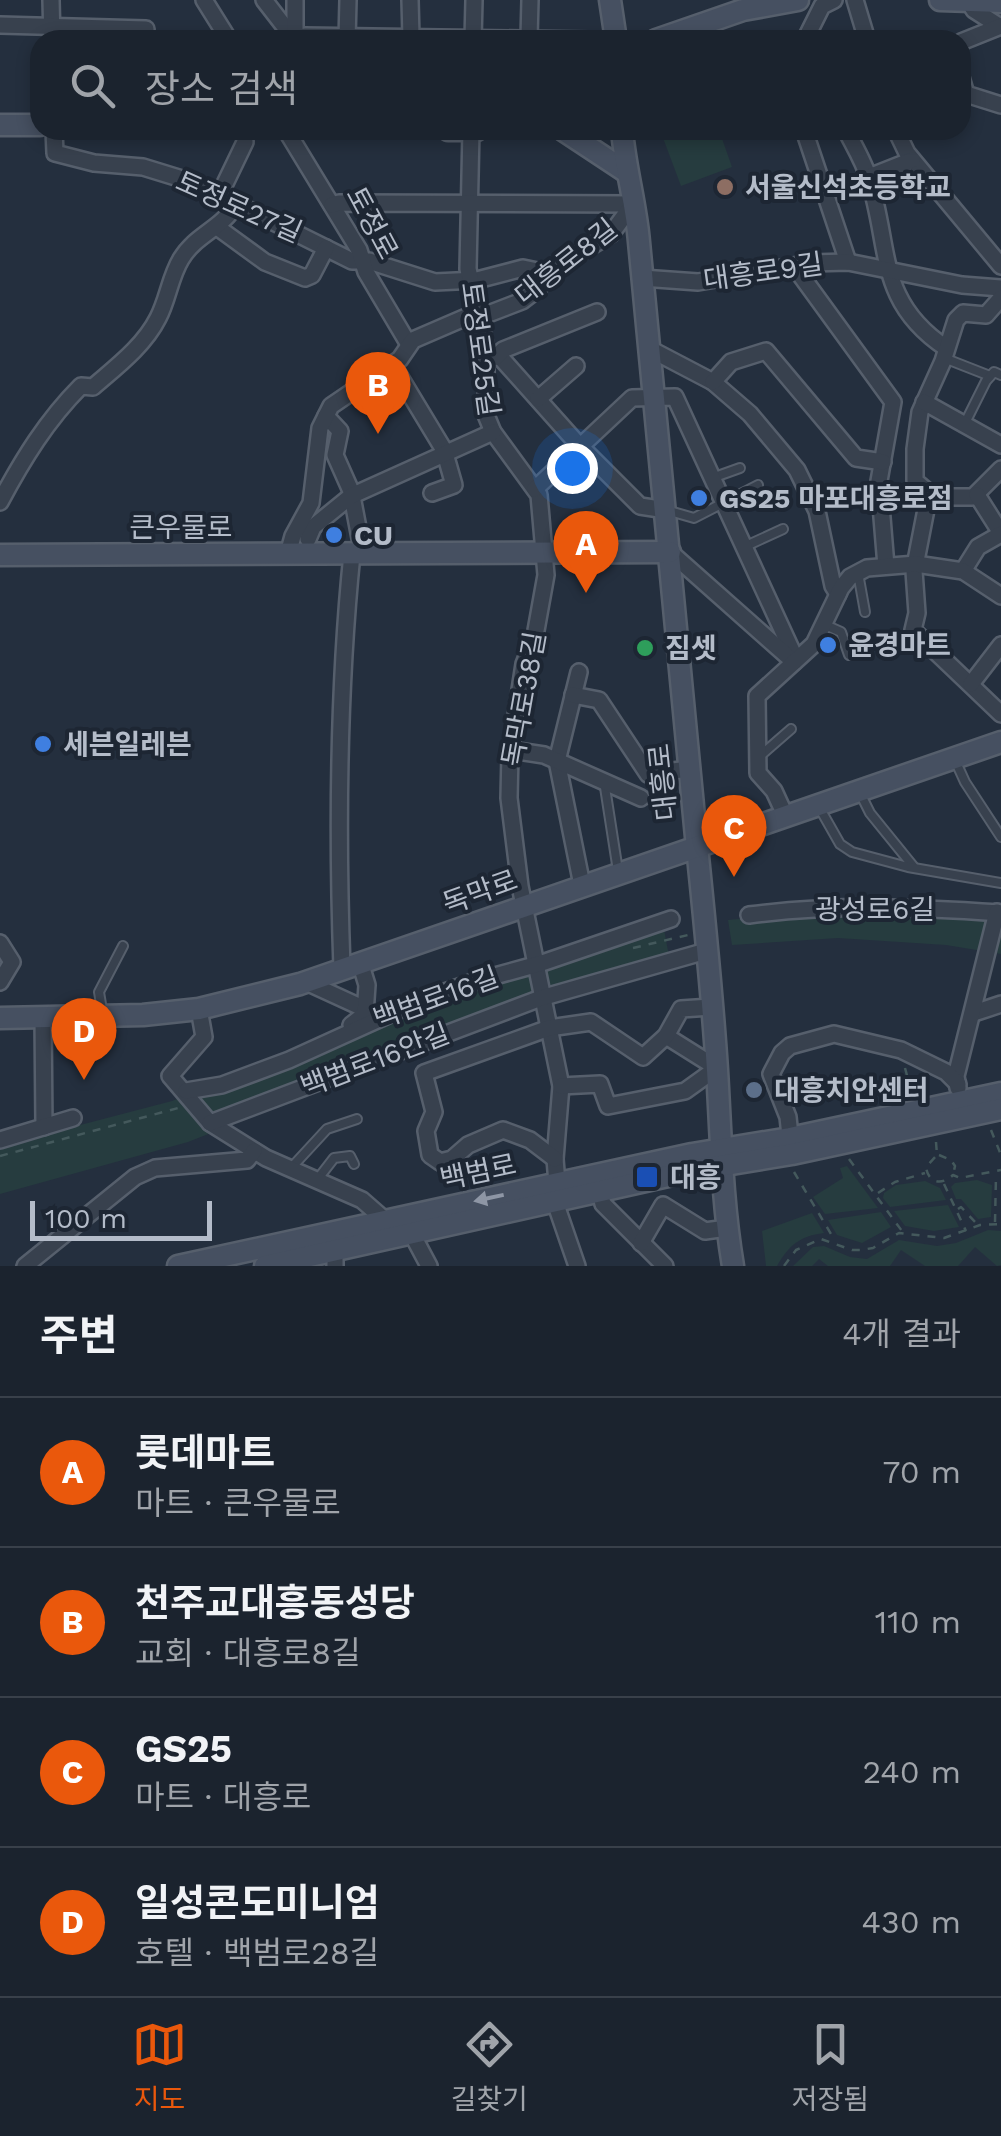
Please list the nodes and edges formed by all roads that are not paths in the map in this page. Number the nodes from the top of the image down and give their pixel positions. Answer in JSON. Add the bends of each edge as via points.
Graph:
{"nodes":[{"id":1,"x":51,"y":0,"type":"edge"},
{"id":2,"x":204,"y":0,"type":"edge"},
{"id":3,"x":264,"y":0,"type":"edge"},
{"id":4,"x":295,"y":0,"type":"edge"},
{"id":5,"x":348,"y":0,"type":"edge"},
{"id":6,"x":410,"y":0,"type":"edge"},
{"id":7,"x":474,"y":0,"type":"edge"},
{"id":8,"x":530,"y":0,"type":"edge"},
{"id":9,"x":610,"y":0,"type":"edge"},
{"id":10,"x":798,"y":0,"type":"edge"},
{"id":11,"x":834,"y":0,"type":"edge"},
{"id":12,"x":855,"y":0,"type":"edge"},
{"id":13,"x":940,"y":0,"type":"edge"},
{"id":14,"x":969,"y":2,"type":"edge"},
{"id":15,"x":1001,"y":2,"type":"edge"},
{"id":16,"x":742,"y":5,"type":"edge"},
{"id":17,"x":0,"y":25,"type":"edge"},
{"id":18,"x":1000,"y":26,"type":"edge"},
{"id":19,"x":146,"y":28,"type":"dead end"},
{"id":20,"x":32,"y":30,"type":"edge"},
{"id":21,"x":51,"y":30,"type":"edge"},
{"id":22,"x":108,"y":30,"type":"edge"},
{"id":23,"x":223,"y":30,"type":"edge"},
{"id":24,"x":287,"y":30,"type":"edge"},
{"id":25,"x":295,"y":30,"type":"edge"},
{"id":26,"x":346,"y":30,"type":"edge"},
{"id":27,"x":410,"y":30,"type":"edge"},
{"id":28,"x":473,"y":30,"type":"edge"},
{"id":29,"x":529,"y":30,"type":"edge"},
{"id":30,"x":614,"y":30,"type":"edge"},
{"id":31,"x":681,"y":30,"type":"edge"},
{"id":32,"x":810,"y":30,"type":"edge"},
{"id":33,"x":864,"y":30,"type":"edge"},
{"id":34,"x":971,"y":38,"type":"edge"},
{"id":35,"x":971,"y":96,"type":"edge"},
{"id":36,"x":1001,"y":105,"type":"edge"},
{"id":37,"x":0,"y":124,"type":"edge"},
{"id":38,"x":30,"y":125,"type":"edge"},
{"id":39,"x":54,"y":140,"type":"edge"},
{"id":40,"x":244,"y":140,"type":"edge"},
{"id":41,"x":292,"y":140,"type":"edge"},
{"id":42,"x":473,"y":140,"type":"edge"},
{"id":43,"x":579,"y":140,"type":"edge"},
{"id":44,"x":623,"y":140,"type":"edge"},
{"id":45,"x":807,"y":140,"type":"edge"},
{"id":46,"x":851,"y":140,"type":"edge"},
{"id":47,"x":901,"y":140,"type":"edge"},
{"id":48,"x":912,"y":160,"type":"junction"},
{"id":49,"x":625,"y":171,"type":"junction"},
{"id":50,"x":869,"y":177,"type":"junction"},
{"id":51,"x":220,"y":196,"type":"junction"},
{"id":52,"x":236,"y":204,"type":"junction"},
{"id":53,"x":470,"y":204,"type":"junction"},
{"id":54,"x":633,"y":204,"type":"junction"},
{"id":55,"x":332,"y":205,"type":"junction"},
{"id":56,"x":217,"y":227,"type":"junction"},
{"id":57,"x":326,"y":248,"type":"junction"},
{"id":58,"x":362,"y":261,"type":"junction"},
{"id":59,"x":848,"y":262,"type":"junction"},
{"id":60,"x":794,"y":266,"type":"junction"},
{"id":61,"x":1001,"y":266,"type":"edge"},
{"id":62,"x":888,"y":270,"type":"junction"},
{"id":63,"x":547,"y":273,"type":"junction"},
{"id":64,"x":642,"y":278,"type":"junction"},
{"id":65,"x":470,"y":280,"type":"junction"},
{"id":66,"x":1001,"y":288,"type":"edge"},
{"id":67,"x":1001,"y":298,"type":"edge"},
{"id":68,"x":597,"y":312,"type":"dead end"},
{"id":69,"x":478,"y":316,"type":"junction"},
{"id":70,"x":408,"y":343,"type":"junction"},
{"id":71,"x":648,"y":348,"type":"junction"},
{"id":72,"x":945,"y":353,"type":"junction"},
{"id":73,"x":491,"y":356,"type":"junction"},
{"id":74,"x":392,"y":364,"type":"junction"},
{"id":75,"x":576,"y":366,"type":"dead end"},
{"id":76,"x":1001,"y":375,"type":"edge"},
{"id":77,"x":990,"y":376,"type":"junction"},
{"id":78,"x":713,"y":382,"type":"junction"},
{"id":79,"x":652,"y":396,"type":"junction"},
{"id":80,"x":538,"y":400,"type":"junction"},
{"id":81,"x":924,"y":402,"type":"junction"},
{"id":82,"x":326,"y":416,"type":"junction"},
{"id":83,"x":965,"y":423,"type":"junction"},
{"id":84,"x":493,"y":432,"type":"junction"},
{"id":85,"x":580,"y":444,"type":"junction"},
{"id":86,"x":1001,"y":445,"type":"edge"},
{"id":87,"x":445,"y":454,"type":"junction"},
{"id":88,"x":883,"y":462,"type":"junction"},
{"id":89,"x":740,"y":468,"type":"dead end"},
{"id":90,"x":1001,"y":469,"type":"edge"},
{"id":91,"x":7,"y":474,"type":"edge"},
{"id":92,"x":712,"y":478,"type":"junction"},
{"id":93,"x":758,"y":485,"type":"dead end"},
{"id":94,"x":535,"y":490,"type":"junction"},
{"id":95,"x":432,"y":493,"type":"dead end"},
{"id":96,"x":929,"y":494,"type":"junction"},
{"id":97,"x":352,"y":496,"type":"junction"},
{"id":98,"x":977,"y":496,"type":"junction"},
{"id":99,"x":0,"y":502,"type":"edge"},
{"id":100,"x":724,"y":502,"type":"junction"},
{"id":101,"x":666,"y":510,"type":"junction"},
{"id":102,"x":782,"y":529,"type":"dead end"},
{"id":103,"x":1001,"y":533,"type":"edge"},
{"id":104,"x":308,"y":540,"type":"dead end"},
{"id":105,"x":746,"y":546,"type":"junction"},
{"id":106,"x":543,"y":552,"type":"junction"},
{"id":107,"x":670,"y":552,"type":"junction"},
{"id":108,"x":288,"y":554,"type":"junction"},
{"id":109,"x":358,"y":554,"type":"junction"},
{"id":110,"x":0,"y":555,"type":"edge"},
{"id":111,"x":916,"y":564,"type":"junction"},
{"id":112,"x":886,"y":566,"type":"junction"},
{"id":113,"x":963,"y":571,"type":"junction"},
{"id":114,"x":858,"y":573,"type":"junction"},
{"id":115,"x":838,"y":594,"type":"junction"},
{"id":116,"x":1001,"y":596,"type":"edge"},
{"id":117,"x":865,"y":612,"type":"dead end"},
{"id":118,"x":823,"y":624,"type":"junction"},
{"id":119,"x":1001,"y":645,"type":"edge"},
{"id":120,"x":849,"y":655,"type":"dead end"},
{"id":121,"x":794,"y":662,"type":"junction"},
{"id":122,"x":579,"y":672,"type":"dead end"},
{"id":123,"x":971,"y":684,"type":"junction"},
{"id":124,"x":573,"y":695,"type":"junction"},
{"id":125,"x":1001,"y":714,"type":"edge"},
{"id":126,"x":791,"y":730,"type":"dead end"},
{"id":127,"x":1001,"y":742,"type":"edge"},
{"id":128,"x":511,"y":750,"type":"junction"},
{"id":129,"x":758,"y":756,"type":"junction"},
{"id":130,"x":954,"y":758,"type":"junction"},
{"id":131,"x":557,"y":761,"type":"junction"},
{"id":132,"x":689,"y":770,"type":"junction"},
{"id":133,"x":604,"y":781,"type":"junction"},
{"id":134,"x":858,"y":789,"type":"junction"},
{"id":135,"x":641,"y":798,"type":"dead end"},
{"id":136,"x":817,"y":804,"type":"junction"},
{"id":137,"x":785,"y":815,"type":"junction"},
{"id":138,"x":1001,"y":838,"type":"edge"},
{"id":139,"x":697,"y":846,"type":"junction"},
{"id":140,"x":914,"y":866,"type":"junction"},
{"id":141,"x":618,"y":873,"type":"junction"},
{"id":142,"x":1001,"y":883,"type":"edge"},
{"id":143,"x":582,"y":885,"type":"junction"},
{"id":144,"x":524,"y":905,"type":"junction"},
{"id":145,"x":999,"y":912,"type":"edge"},
{"id":146,"x":749,"y":915,"type":"dead end"},
{"id":147,"x":672,"y":919,"type":"dead end"},
{"id":148,"x":0,"y":942,"type":"edge"},
{"id":149,"x":123,"y":946,"type":"dead end"},
{"id":150,"x":706,"y":951,"type":"junction"},
{"id":151,"x":351,"y":965,"type":"junction"},
{"id":152,"x":535,"y":965,"type":"junction"},
{"id":153,"x":0,"y":982,"type":"edge"},
{"id":154,"x":306,"y":982,"type":"junction"},
{"id":155,"x":540,"y":998,"type":"junction"},
{"id":156,"x":1001,"y":1004,"type":"edge"},
{"id":157,"x":712,"y":1007,"type":"junction"},
{"id":158,"x":199,"y":1009,"type":"junction"},
{"id":159,"x":365,"y":1010,"type":"junction"},
{"id":160,"x":974,"y":1013,"type":"junction"},
{"id":161,"x":43,"y":1016,"type":"junction"},
{"id":162,"x":104,"y":1016,"type":"junction"},
{"id":163,"x":0,"y":1018,"type":"edge"},
{"id":164,"x":549,"y":1028,"type":"junction"},
{"id":165,"x":338,"y":1036,"type":"junction"},
{"id":166,"x":666,"y":1036,"type":"junction"},
{"id":167,"x":717,"y":1068,"type":"junction"},
{"id":168,"x":561,"y":1086,"type":"junction"},
{"id":169,"x":186,"y":1091,"type":"junction"},
{"id":170,"x":1001,"y":1093,"type":"edge"},
{"id":171,"x":961,"y":1101,"type":"junction"},
{"id":172,"x":1001,"y":1109,"type":"edge"},
{"id":173,"x":73,"y":1118,"type":"dead end"},
{"id":174,"x":357,"y":1119,"type":"dead end"},
{"id":175,"x":210,"y":1123,"type":"junction"},
{"id":176,"x":44,"y":1127,"type":"junction"},
{"id":177,"x":0,"y":1140,"type":"edge"},
{"id":178,"x":254,"y":1151,"type":"junction"},
{"id":179,"x":792,"y":1154,"type":"junction"},
{"id":180,"x":722,"y":1157,"type":"junction"},
{"id":181,"x":555,"y":1158,"type":"junction"},
{"id":182,"x":354,"y":1164,"type":"dead end"},
{"id":183,"x":290,"y":1168,"type":"junction"},
{"id":184,"x":668,"y":1168,"type":"junction"},
{"id":185,"x":316,"y":1180,"type":"junction"},
{"id":186,"x":556,"y":1192,"type":"junction"},
{"id":187,"x":600,"y":1192,"type":"junction"},
{"id":188,"x":386,"y":1221,"type":"junction"},
{"id":189,"x":727,"y":1228,"type":"junction"},
{"id":190,"x":412,"y":1234,"type":"junction"},
{"id":191,"x":641,"y":1243,"type":"junction"},
{"id":192,"x":335,"y":1258,"type":"edge"},
{"id":193,"x":24,"y":1266,"type":"edge"},
{"id":194,"x":178,"y":1266,"type":"edge"},
{"id":195,"x":266,"y":1266,"type":"edge"},
{"id":196,"x":429,"y":1266,"type":"edge"},
{"id":197,"x":577,"y":1266,"type":"edge"},
{"id":198,"x":664,"y":1266,"type":"edge"},
{"id":199,"x":733,"y":1266,"type":"edge"}],
"edges":[{"from":1,"to":21,"type":"street"},
{"from":2,"to":23,"type":"street"},
{"from":3,"to":24,"type":"street"},
{"from":4,"to":25,"type":"street"},
{"from":5,"to":26,"type":"street"},
{"from":6,"to":27,"type":"street"},
{"from":7,"to":28,"type":"street"},
{"from":8,"to":29,"type":"street"},
{"from":9,"to":30,"type":"main road"},
{"from":10,"to":16,"type":"main road"},
{"from":11,"to":32,"type":"street","via":[[822,6]]},
{"from":12,"to":33,"type":"street"},
{"from":13,"to":14,"type":"main road"},
{"from":14,"to":15,"type":"main road"},
{"from":14,"to":18,"type":"street"},
{"from":16,"to":31,"type":"main road"},
{"from":17,"to":20,"type":"street"},
{"from":18,"to":34,"type":"street"},
{"from":19,"to":22,"type":"street"},
{"from":35,"to":36,"type":"street"},
{"from":37,"to":38,"type":"main road"},
{"from":39,"to":51,"type":"street","name":"토정로27길","via":[[55,152],[143,167]]},
{"from":40,"to":51,"type":"street"},
{"from":41,"to":55,"type":"street","name":"토정로"},
{"from":42,"to":53,"type":"street","name":"토정로25길"},
{"from":43,"to":49,"type":"main road"},
{"from":44,"to":49,"type":"main road","name":"대흥로"},
{"from":45,"to":59,"type":"street"},
{"from":46,"to":50,"type":"street"},
{"from":47,"to":48,"type":"street"},
{"from":48,"to":50,"type":"street"},
{"from":48,"to":61,"type":"street"},
{"from":49,"to":54,"type":"main road","name":"대흥로"},
{"from":50,"to":62,"type":"street"},
{"from":51,"to":52,"type":"street","name":"토정로27길"},
{"from":52,"to":56,"type":"street"},
{"from":52,"to":57,"type":"street","name":"토정로27길"},
{"from":53,"to":54,"type":"street"},
{"from":53,"to":55,"type":"street"},
{"from":53,"to":65,"type":"street","name":"토정로25길"},
{"from":54,"to":63,"type":"street","name":"대흥로8길","via":[[612,234]]},
{"from":54,"to":64,"type":"main road","name":"대흥로"},
{"from":55,"to":58,"type":"street","name":"토정로"},
{"from":56,"to":57,"type":"street","name":"토정로27길","via":[[265,262],[305,278]]},
{"from":56,"to":91,"type":"street","via":[[182,256],[158,318],[140,344],[92,387],[81,386]]},
{"from":57,"to":58,"type":"street","name":"토정로27길"},
{"from":58,"to":65,"type":"street","name":"토정로27길","via":[[435,282]]},
{"from":58,"to":70,"type":"street","name":"토정로"},
{"from":59,"to":60,"type":"street","name":"대흥로9길"},
{"from":59,"to":62,"type":"street","name":"대흥로9길"},
{"from":60,"to":64,"type":"street","name":"대흥로9길","via":[[698,282]]},
{"from":60,"to":88,"type":"street","via":[[894,402]]},
{"from":62,"to":66,"type":"street","name":"대흥로9길"},
{"from":62,"to":72,"type":"street","via":[[911,317]]},
{"from":63,"to":65,"type":"street","name":"토정로27길","via":[[522,268]]},
{"from":63,"to":69,"type":"street","name":"대흥로8길","via":[[522,301]]},
{"from":64,"to":71,"type":"main road","name":"대흥로"},
{"from":65,"to":69,"type":"street","name":"토정로25길"},
{"from":67,"to":72,"type":"street","via":[[986,315],[959,316]]},
{"from":68,"to":73,"type":"street"},
{"from":69,"to":70,"type":"street","name":"대흥로8길"},
{"from":69,"to":73,"type":"street","name":"토정로25길"},
{"from":70,"to":74,"type":"street","name":"대흥로8길"},
{"from":71,"to":78,"type":"street"},
{"from":71,"to":79,"type":"main road","name":"대흥로"},
{"from":72,"to":77,"type":"lane"},
{"from":72,"to":81,"type":"street"},
{"from":73,"to":80,"type":"street","via":[[501,358]]},
{"from":73,"to":84,"type":"street","name":"토정로25길","via":[[486,415]]},
{"from":74,"to":82,"type":"street","name":"대흥로8길"},
{"from":74,"to":87,"type":"street"},
{"from":75,"to":80,"type":"street"},
{"from":76,"to":77,"type":"lane"},
{"from":77,"to":83,"type":"lane"},
{"from":78,"to":88,"type":"street","via":[[731,362],[766,351],[856,458]]},
{"from":78,"to":115,"type":"street","via":[[798,470],[818,512]]},
{"from":79,"to":85,"type":"street","via":[[632,398]]},
{"from":79,"to":92,"type":"street","via":[[675,397]]},
{"from":79,"to":101,"type":"main road","name":"대흥로"},
{"from":80,"to":85,"type":"street"},
{"from":81,"to":83,"type":"street"},
{"from":81,"to":96,"type":"street","via":[[915,481]]},
{"from":82,"to":97,"type":"street","via":[[340,432],[335,455]]},
{"from":82,"to":108,"type":"street","via":[[311,503]]},
{"from":83,"to":86,"type":"street"},
{"from":84,"to":87,"type":"street"},
{"from":84,"to":94,"type":"street","name":"토정로25길"},
{"from":85,"to":94,"type":"street"},
{"from":85,"to":101,"type":"street","via":[[640,506]]},
{"from":87,"to":95,"type":"street","via":[[454,485]]},
{"from":87,"to":97,"type":"street"},
{"from":88,"to":112,"type":"street","via":[[878,482]]},
{"from":89,"to":92,"type":"lane"},
{"from":90,"to":98,"type":"street"},
{"from":91,"to":99,"type":"street"},
{"from":92,"to":100,"type":"street"},
{"from":93,"to":100,"type":"lane"},
{"from":94,"to":106,"type":"street","name":"토정로25길"},
{"from":96,"to":98,"type":"street"},
{"from":96,"to":111,"type":"street"},
{"from":97,"to":104,"type":"street","via":[[313,527]]},
{"from":97,"to":109,"type":"street","via":[[363,542]]},
{"from":98,"to":103,"type":"street"},
{"from":100,"to":101,"type":"lane","via":[[694,518]]},
{"from":100,"to":105,"type":"street"},
{"from":101,"to":107,"type":"main road","name":"대흥로"},
{"from":102,"to":105,"type":"lane"},
{"from":103,"to":113,"type":"street","via":[[978,547]]},
{"from":105,"to":121,"type":"street"},
{"from":106,"to":107,"type":"main road","name":"큰우물로"},
{"from":106,"to":109,"type":"main road","name":"큰우물로"},
{"from":106,"to":128,"type":"street","name":"독막로38길","via":[[546,575]]},
{"from":107,"to":121,"type":"street"},
{"from":107,"to":132,"type":"main road","name":"대흥로"},
{"from":108,"to":109,"type":"main road","name":"큰우물로"},
{"from":108,"to":110,"type":"main road","name":"큰우물로"},
{"from":109,"to":151,"type":"street","via":[[347,604],[338,874]]},
{"from":111,"to":112,"type":"street"},
{"from":111,"to":113,"type":"street"},
{"from":111,"to":123,"type":"street","via":[[913,630]]},
{"from":112,"to":114,"type":"street"},
{"from":113,"to":116,"type":"street"},
{"from":114,"to":115,"type":"street"},
{"from":114,"to":117,"type":"lane"},
{"from":115,"to":118,"type":"street"},
{"from":118,"to":120,"type":"lane","via":[[840,632]]},
{"from":118,"to":121,"type":"street"},
{"from":119,"to":123,"type":"street"},
{"from":121,"to":129,"type":"street","via":[[757,696]]},
{"from":122,"to":124,"type":"street"},
{"from":123,"to":125,"type":"street"},
{"from":124,"to":131,"type":"street"},
{"from":124,"to":132,"type":"street","via":[[599,700],[648,774]]},
{"from":126,"to":129,"type":"lane"},
{"from":127,"to":130,"type":"main road","name":"독막로"},
{"from":128,"to":131,"type":"street"},
{"from":128,"to":144,"type":"street","name":"독막로38길","via":[[509,798]]},
{"from":129,"to":137,"type":"street","via":[[758,774]]},
{"from":130,"to":134,"type":"main road","name":"독막로"},
{"from":130,"to":138,"type":"lane"},
{"from":131,"to":133,"type":"street"},
{"from":131,"to":143,"type":"street"},
{"from":132,"to":139,"type":"main road","name":"대흥로"},
{"from":133,"to":135,"type":"street"},
{"from":133,"to":141,"type":"lane"},
{"from":134,"to":136,"type":"main road","name":"독막로"},
{"from":134,"to":140,"type":"lane"},
{"from":136,"to":137,"type":"main road","name":"독막로"},
{"from":136,"to":140,"type":"lane","via":[[828,828],[852,852]]},
{"from":137,"to":139,"type":"main road","name":"독막로"},
{"from":139,"to":141,"type":"main road","name":"독막로"},
{"from":139,"to":150,"type":"main road","name":"대흥로"},
{"from":140,"to":142,"type":"lane"},
{"from":141,"to":143,"type":"main road","name":"독막로"},
{"from":143,"to":144,"type":"main road","name":"독막로"},
{"from":144,"to":151,"type":"main road","name":"독막로"},
{"from":144,"to":152,"type":"street","name":"백범로16길"},
{"from":145,"to":146,"type":"street","name":"광성로6길","via":[[868,905]]},
{"from":145,"to":160,"type":"street"},
{"from":147,"to":152,"type":"street"},
{"from":148,"to":153,"type":"street","via":[[12,962]]},
{"from":149,"to":162,"type":"lane","via":[[99,992]]},
{"from":150,"to":155,"type":"street","name":"백범로16길"},
{"from":150,"to":157,"type":"main road","name":"대흥로"},
{"from":151,"to":154,"type":"main road","name":"독막로"},
{"from":151,"to":159,"type":"street","via":[[367,985]]},
{"from":152,"to":155,"type":"street","name":"백범로16길"},
{"from":152,"to":165,"type":"street","name":"백범로16길","via":[[459,987]]},
{"from":154,"to":158,"type":"main road","name":"독막로"},
{"from":154,"to":159,"type":"street"},
{"from":155,"to":164,"type":"street","name":"백범로16길"},
{"from":155,"to":175,"type":"street","name":"백범로16안길"},
{"from":156,"to":160,"type":"street"},
{"from":157,"to":166,"type":"street","via":[[681,1010]]},
{"from":157,"to":167,"type":"main road","name":"대흥로"},
{"from":158,"to":162,"type":"main road","name":"독막로"},
{"from":158,"to":169,"type":"street","via":[[204,1036],[170,1076]]},
{"from":159,"to":165,"type":"street"},
{"from":160,"to":171,"type":"street","via":[[956,1076]]},
{"from":161,"to":162,"type":"main road","name":"독막로"},
{"from":161,"to":163,"type":"main road","name":"독막로"},
{"from":161,"to":176,"type":"street"},
{"from":164,"to":166,"type":"street","via":[[591,1022],[642,1058]]},
{"from":164,"to":168,"type":"street","name":"백범로16길"},
{"from":164,"to":181,"type":"street","via":[[424,1074],[434,1112],[426,1131],[430,1154],[440,1162],[502,1130]]},
{"from":165,"to":169,"type":"street","via":[[222,1085]]},
{"from":166,"to":167,"type":"street"},
{"from":167,"to":168,"type":"street","via":[[685,1091],[608,1106],[600,1084]]},
{"from":167,"to":180,"type":"main road","name":"대흥로"},
{"from":168,"to":181,"type":"street","name":"백범로16길"},
{"from":169,"to":175,"type":"street"},
{"from":170,"to":171,"type":"main road","name":"백범로"},
{"from":171,"to":172,"type":"main road","name":"백범로"},
{"from":171,"to":179,"type":"main road","name":"백범로"},
{"from":171,"to":179,"type":"street","via":[[946,1072],[901,1050],[834,1034],[790,1046],[771,1074],[788,1117]]},
{"from":173,"to":176,"type":"street"},
{"from":174,"to":183,"type":"lane","via":[[327,1128]]},
{"from":175,"to":178,"type":"street"},
{"from":176,"to":177,"type":"street"},
{"from":178,"to":183,"type":"street"},
{"from":178,"to":193,"type":"street","via":[[247,1160],[156,1168],[135,1177]]},
{"from":179,"to":180,"type":"main road","name":"백범로"},
{"from":180,"to":184,"type":"main road","name":"백범로"},
{"from":180,"to":189,"type":"main road","name":"대흥로"},
{"from":181,"to":186,"type":"street","name":"백범로16길"},
{"from":182,"to":185,"type":"lane","via":[[350,1156],[334,1158]]},
{"from":183,"to":185,"type":"street"},
{"from":184,"to":186,"type":"main road","name":"백범로"},
{"from":184,"to":187,"type":"main road","name":"백범로"},
{"from":185,"to":188,"type":"street","via":[[362,1200]]},
{"from":186,"to":187,"type":"main road","name":"백범로"},
{"from":186,"to":188,"type":"main road","name":"백범로","one_way":true},
{"from":186,"to":190,"type":"main road","name":"백범로"},
{"from":186,"to":197,"type":"street","name":"백범로16길"},
{"from":187,"to":191,"type":"street","via":[[602,1204]]},
{"from":188,"to":194,"type":"main road","name":"백범로"},
{"from":189,"to":191,"type":"street","via":[[704,1231],[663,1206]]},
{"from":189,"to":199,"type":"main road","name":"대흥로"},
{"from":190,"to":192,"type":"main road","name":"백범로"},
{"from":190,"to":196,"type":"street"},
{"from":191,"to":198,"type":"street"},
{"from":192,"to":195,"type":"main road","name":"백범로"}]}
